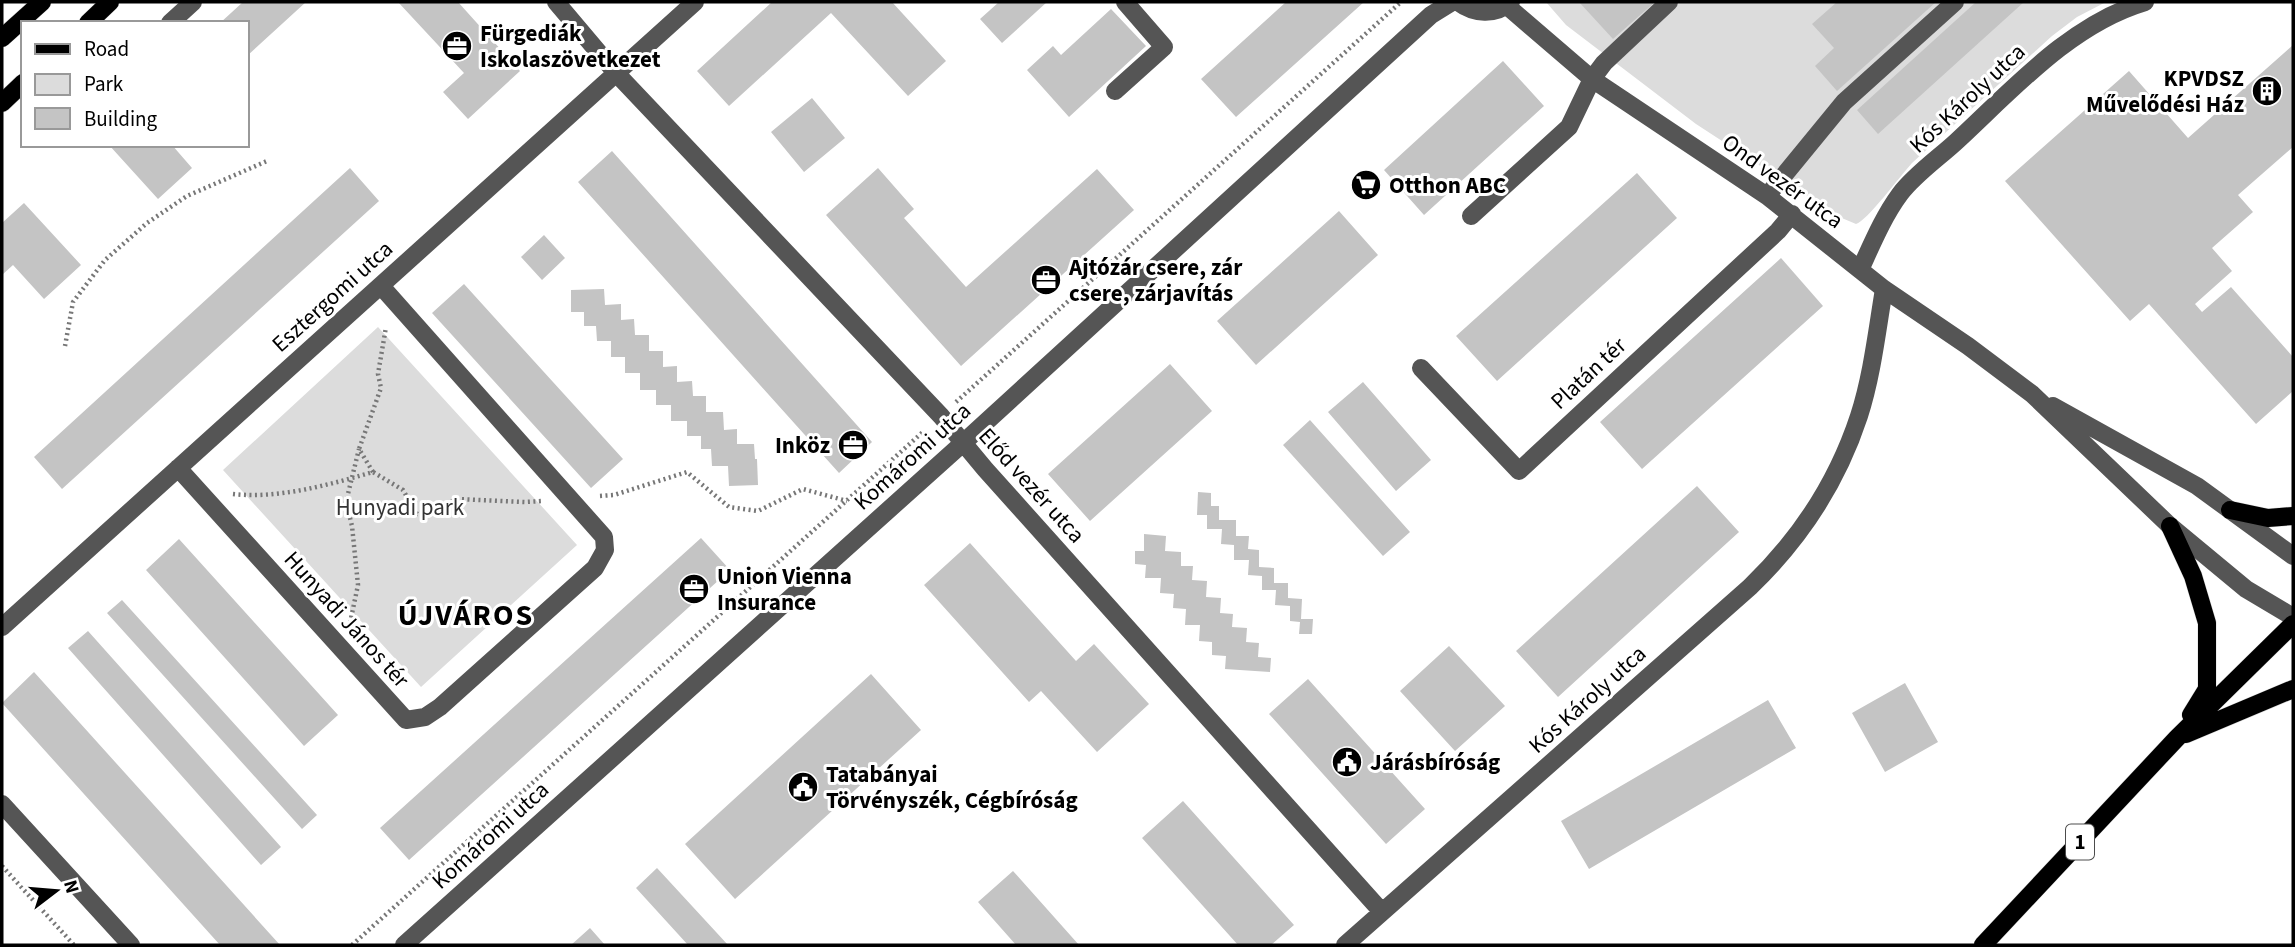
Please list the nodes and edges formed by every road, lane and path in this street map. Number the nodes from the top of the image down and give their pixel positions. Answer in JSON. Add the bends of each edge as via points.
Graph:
{"nodes":[{"id":1,"x":42,"y":2,"type":"edge"},
{"id":2,"x":110,"y":2,"type":"edge"},
{"id":3,"x":193,"y":2,"type":"edge"},
{"id":4,"x":556,"y":2,"type":"edge"},
{"id":5,"x":695,"y":2,"type":"edge"},
{"id":6,"x":1125,"y":2,"type":"edge"},
{"id":7,"x":1401,"y":2,"type":"edge"},
{"id":8,"x":1452,"y":2,"type":"edge"},
{"id":9,"x":1458,"y":2,"type":"edge"},
{"id":10,"x":1669,"y":2,"type":"edge"},
{"id":11,"x":1955,"y":2,"type":"edge"},
{"id":12,"x":2145,"y":2,"type":"edge"},
{"id":13,"x":1509,"y":4,"type":"edge"},
{"id":14,"x":90,"y":21,"type":"edge"},
{"id":15,"x":172,"y":21,"type":"edge"},
{"id":16,"x":2,"y":38,"type":"edge"},
{"id":17,"x":616,"y":73,"type":"junction"},
{"id":18,"x":1592,"y":79,"type":"junction"},
{"id":19,"x":21,"y":85,"type":"edge"},
{"id":20,"x":1115,"y":91,"type":"dead end"},
{"id":21,"x":2,"y":103,"type":"edge"},
{"id":22,"x":267,"y":161,"type":"dead end"},
{"id":23,"x":1767,"y":197,"type":"junction"},
{"id":24,"x":1792,"y":214,"type":"junction"},
{"id":25,"x":1471,"y":216,"type":"dead end"},
{"id":26,"x":1860,"y":270,"type":"junction"},
{"id":27,"x":1884,"y":289,"type":"junction"},
{"id":28,"x":386,"y":292,"type":"junction"},
{"id":29,"x":65,"y":346,"type":"dead end"},
{"id":30,"x":1421,"y":368,"type":"dead end"},
{"id":31,"x":2032,"y":394,"type":"junction"},
{"id":32,"x":945,"y":412,"type":"junction"},
{"id":33,"x":963,"y":443,"type":"junction"},
{"id":34,"x":359,"y":449,"type":"junction"},
{"id":35,"x":178,"y":468,"type":"junction"},
{"id":36,"x":373,"y":472,"type":"junction"},
{"id":37,"x":352,"y":478,"type":"junction"},
{"id":38,"x":199,"y":491,"type":"junction"},
{"id":39,"x":572,"y":498,"type":"junction"},
{"id":40,"x":848,"y":501,"type":"junction"},
{"id":41,"x":2230,"y":510,"type":"junction"},
{"id":42,"x":2293,"y":516,"type":"edge"},
{"id":43,"x":2169,"y":526,"type":"junction"},
{"id":44,"x":2293,"y":556,"type":"edge"},
{"id":45,"x":2293,"y":617,"type":"edge"},
{"id":46,"x":2293,"y":624,"type":"edge"},
{"id":47,"x":2,"y":627,"type":"edge"},
{"id":48,"x":344,"y":653,"type":"junction"},
{"id":49,"x":2293,"y":689,"type":"edge"},
{"id":50,"x":2177,"y":738,"type":"junction"},
{"id":51,"x":2,"y":804,"type":"edge"},
{"id":52,"x":2,"y":866,"type":"edge"},
{"id":53,"x":1381,"y":912,"type":"junction"},
{"id":54,"x":1992,"y":942,"type":"edge"},
{"id":55,"x":75,"y":945,"type":"edge"},
{"id":56,"x":131,"y":945,"type":"edge"},
{"id":57,"x":352,"y":945,"type":"edge"},
{"id":58,"x":404,"y":945,"type":"edge"},
{"id":59,"x":1345,"y":945,"type":"edge"}],
"edges":[{"from":1,"to":16,"type":"main road"},
{"from":2,"to":14,"type":"main road"},
{"from":3,"to":15,"type":"street"},
{"from":4,"to":17,"type":"street","name":"Előd vezér utca"},
{"from":5,"to":17,"type":"street","name":"Esztergomi utca"},
{"from":6,"to":20,"type":"street","via":[[1164,47]]},
{"from":7,"to":32,"type":"path"},
{"from":8,"to":33,"type":"street","name":"Komáromi utca","via":[[1431,15]]},
{"from":9,"to":13,"type":"street","via":[[1479,12],[1493,12]]},
{"from":10,"to":18,"type":"street","via":[[1618,48]]},
{"from":11,"to":23,"type":"street","via":[[1844,102]]},
{"from":12,"to":26,"type":"street","name":"Kós Károly utca","via":[[2095,24],[2040,63],[1901,193]]},
{"from":13,"to":18,"type":"street","name":"Ond vezér utca"},
{"from":17,"to":28,"type":"street","name":"Esztergomi utca"},
{"from":17,"to":32,"type":"street","name":"Előd vezér utca"},
{"from":18,"to":23,"type":"street","name":"Ond vezér utca"},
{"from":18,"to":25,"type":"street","via":[[1569,127]]},
{"from":19,"to":21,"type":"main road"},
{"from":22,"to":29,"type":"path","via":[[187,196],[105,260],[73,302]]},
{"from":23,"to":24,"type":"street","name":"Ond vezér utca"},
{"from":24,"to":26,"type":"street","name":"Ond vezér utca"},
{"from":24,"to":30,"type":"street","name":"Platán tér","via":[[1519,471]]},
{"from":26,"to":27,"type":"street","name":"Ond vezér utca"},
{"from":27,"to":31,"type":"street","name":"Ond vezér utca"},
{"from":27,"to":53,"type":"street","name":"Kós Károly utca","via":[[1860,415],[1837,472],[1799,533],[1750,587]]},
{"from":28,"to":34,"type":"path","via":[[378,374],[381,388]]},
{"from":28,"to":35,"type":"street","name":"Esztergomi utca"},
{"from":28,"to":39,"type":"street","name":"Hunyadi János tér"},
{"from":31,"to":41,"type":"street","via":[[2197,486]]},
{"from":31,"to":43,"type":"street"},
{"from":32,"to":33,"type":"street","name":"Előd vezér utca"},
{"from":32,"to":40,"type":"path"},
{"from":33,"to":53,"type":"street","name":"Előd vezér utca"},
{"from":33,"to":58,"type":"street","name":"Komáromi utca"},
{"from":34,"to":36,"type":"path"},
{"from":34,"to":37,"type":"path"},
{"from":35,"to":38,"type":"street","name":"Hunyadi János tér"},
{"from":35,"to":47,"type":"street","name":"Esztergomi utca"},
{"from":36,"to":37,"type":"path"},
{"from":36,"to":39,"type":"path","via":[[402,490],[416,514],[458,499],[525,502]]},
{"from":37,"to":38,"type":"path","via":[[255,497]]},
{"from":37,"to":48,"type":"path","via":[[346,502],[358,585]]},
{"from":38,"to":48,"type":"street","name":"Hunyadi János tér"},
{"from":39,"to":40,"type":"path","via":[[614,495],[687,472],[729,507],[758,511],[803,489]]},
{"from":39,"to":48,"type":"street","name":"Hunyadi János tér","via":[[604,537],[605,550],[595,568],[440,707],[425,717],[406,720]]},
{"from":40,"to":57,"type":"path"},
{"from":41,"to":42,"type":"main road","via":[[2268,518]]},
{"from":41,"to":44,"type":"street"},
{"from":43,"to":45,"type":"street","via":[[2246,589]]},
{"from":43,"to":50,"type":"main road","via":[[2193,576],[2207,623],[2207,689]]},
{"from":46,"to":50,"type":"main road","number":"1"},
{"from":49,"to":50,"type":"main road"},
{"from":50,"to":54,"type":"main road","number":"1"},
{"from":51,"to":56,"type":"street"},
{"from":52,"to":55,"type":"path"},
{"from":53,"to":59,"type":"street","name":"Kós Károly utca"}]}
